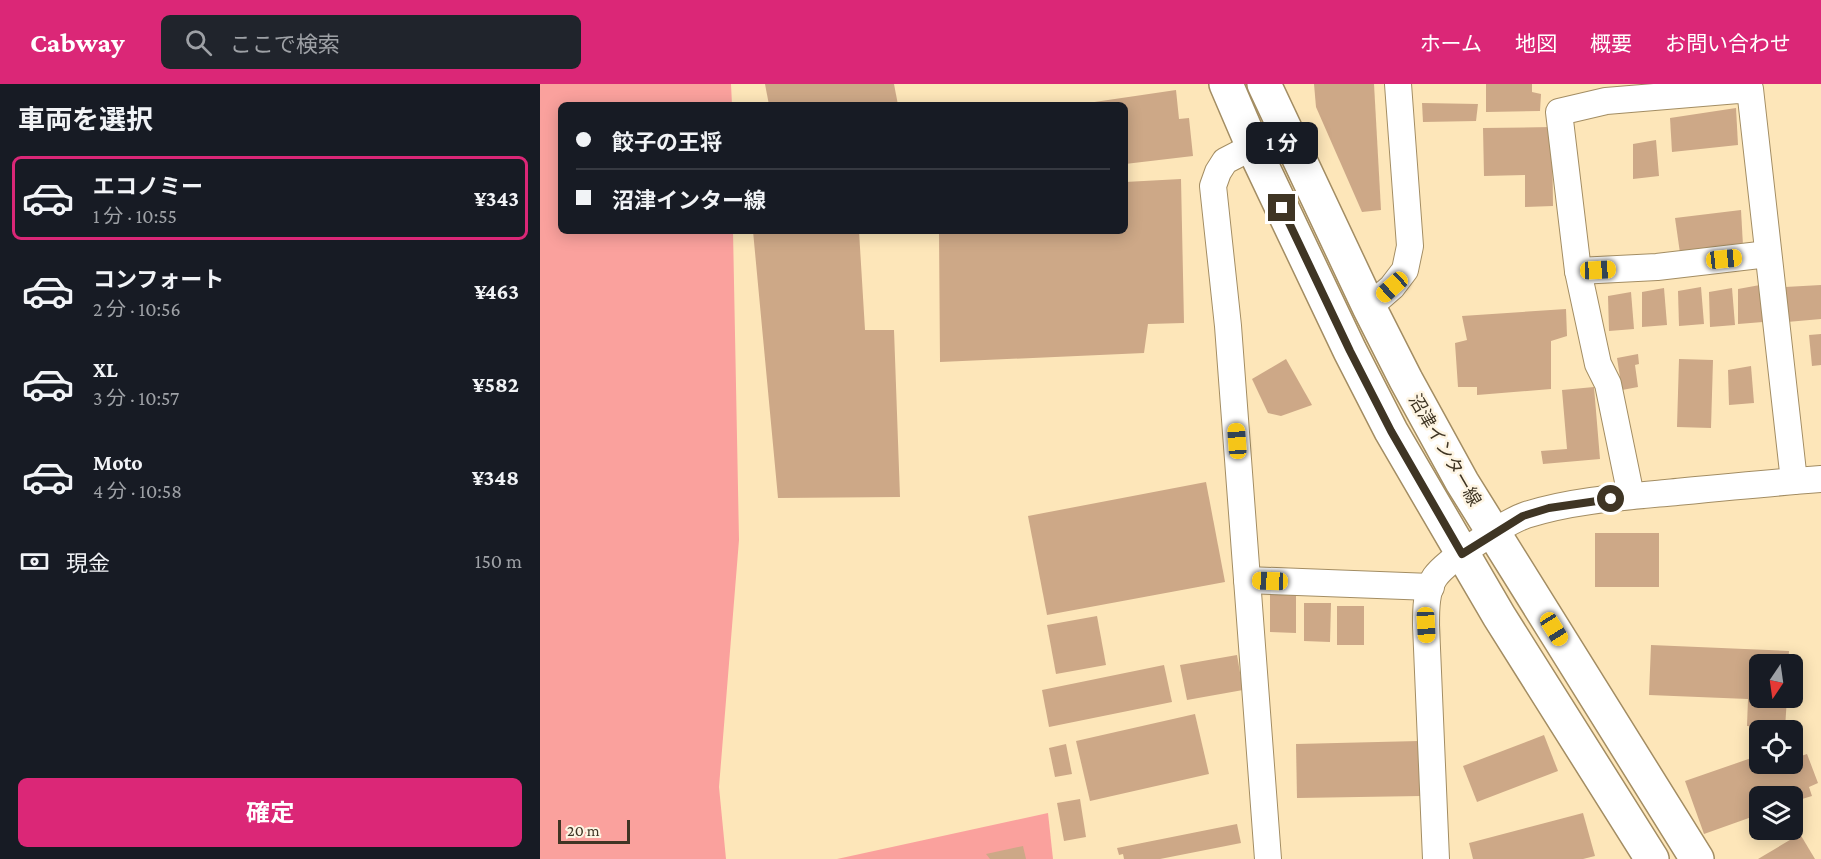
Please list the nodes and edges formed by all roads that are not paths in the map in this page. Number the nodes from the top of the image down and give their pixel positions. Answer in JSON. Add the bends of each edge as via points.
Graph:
{"nodes":[{"id":1,"x":1226,"y":84,"type":"edge"},
{"id":2,"x":1264,"y":84,"type":"edge"},
{"id":3,"x":1398,"y":84,"type":"edge"},
{"id":4,"x":1606,"y":92,"type":"edge"},
{"id":5,"x":1284,"y":130,"type":"junction"},
{"id":6,"x":1253,"y":147,"type":"junction"},
{"id":7,"x":1768,"y":254,"type":"junction"},
{"id":8,"x":1578,"y":271,"type":"junction"},
{"id":9,"x":1369,"y":307,"type":"junction"},
{"id":10,"x":1821,"y":479,"type":"edge"},
{"id":11,"x":1794,"y":481,"type":"junction"},
{"id":12,"x":1631,"y":496,"type":"junction"},
{"id":13,"x":1494,"y":533,"type":"junction"},
{"id":14,"x":1462,"y":554,"type":"junction"},
{"id":15,"x":1247,"y":580,"type":"junction"},
{"id":16,"x":1431,"y":587,"type":"junction"},
{"id":17,"x":1268,"y":859,"type":"edge"},
{"id":18,"x":1436,"y":859,"type":"edge"},
{"id":19,"x":1652,"y":859,"type":"edge"},
{"id":20,"x":1697,"y":859,"type":"edge"}],
"edges":[{"from":1,"to":6,"type":"main road","name":"沼津インター線"},
{"from":2,"to":5,"type":"main road","name":"沼津インター線"},
{"from":3,"to":9,"type":"street","via":[[1410,246],[1406,270]]},
{"from":4,"to":7,"type":"street","via":[[1750,89]]},
{"from":4,"to":8,"type":"street","via":[[1559,112]]},
{"from":5,"to":6,"type":"street"},
{"from":5,"to":9,"type":"main road","name":"沼津インター線"},
{"from":6,"to":14,"type":"main road","name":"沼津インター線","via":[[1350,351]]},
{"from":6,"to":15,"type":"street","via":[[1225,161],[1213,186]]},
{"from":7,"to":8,"type":"street","via":[[1657,267]]},
{"from":7,"to":11,"type":"street"},
{"from":8,"to":12,"type":"street","via":[[1598,364],[1608,384]]},
{"from":9,"to":13,"type":"main road","name":"沼津インター線","via":[[1462,482]]},
{"from":10,"to":11,"type":"street"},
{"from":11,"to":12,"type":"street"},
{"from":12,"to":13,"type":"street","via":[[1549,508],[1523,516]]},
{"from":13,"to":14,"type":"street"},
{"from":13,"to":20,"type":"main road","name":"沼津インター線"},
{"from":14,"to":16,"type":"street","via":[[1435,577]]},
{"from":14,"to":19,"type":"main road","name":"沼津インター線"},
{"from":15,"to":16,"type":"street"},
{"from":15,"to":17,"type":"street"},
{"from":16,"to":18,"type":"street","via":[[1426,625]]}]}
